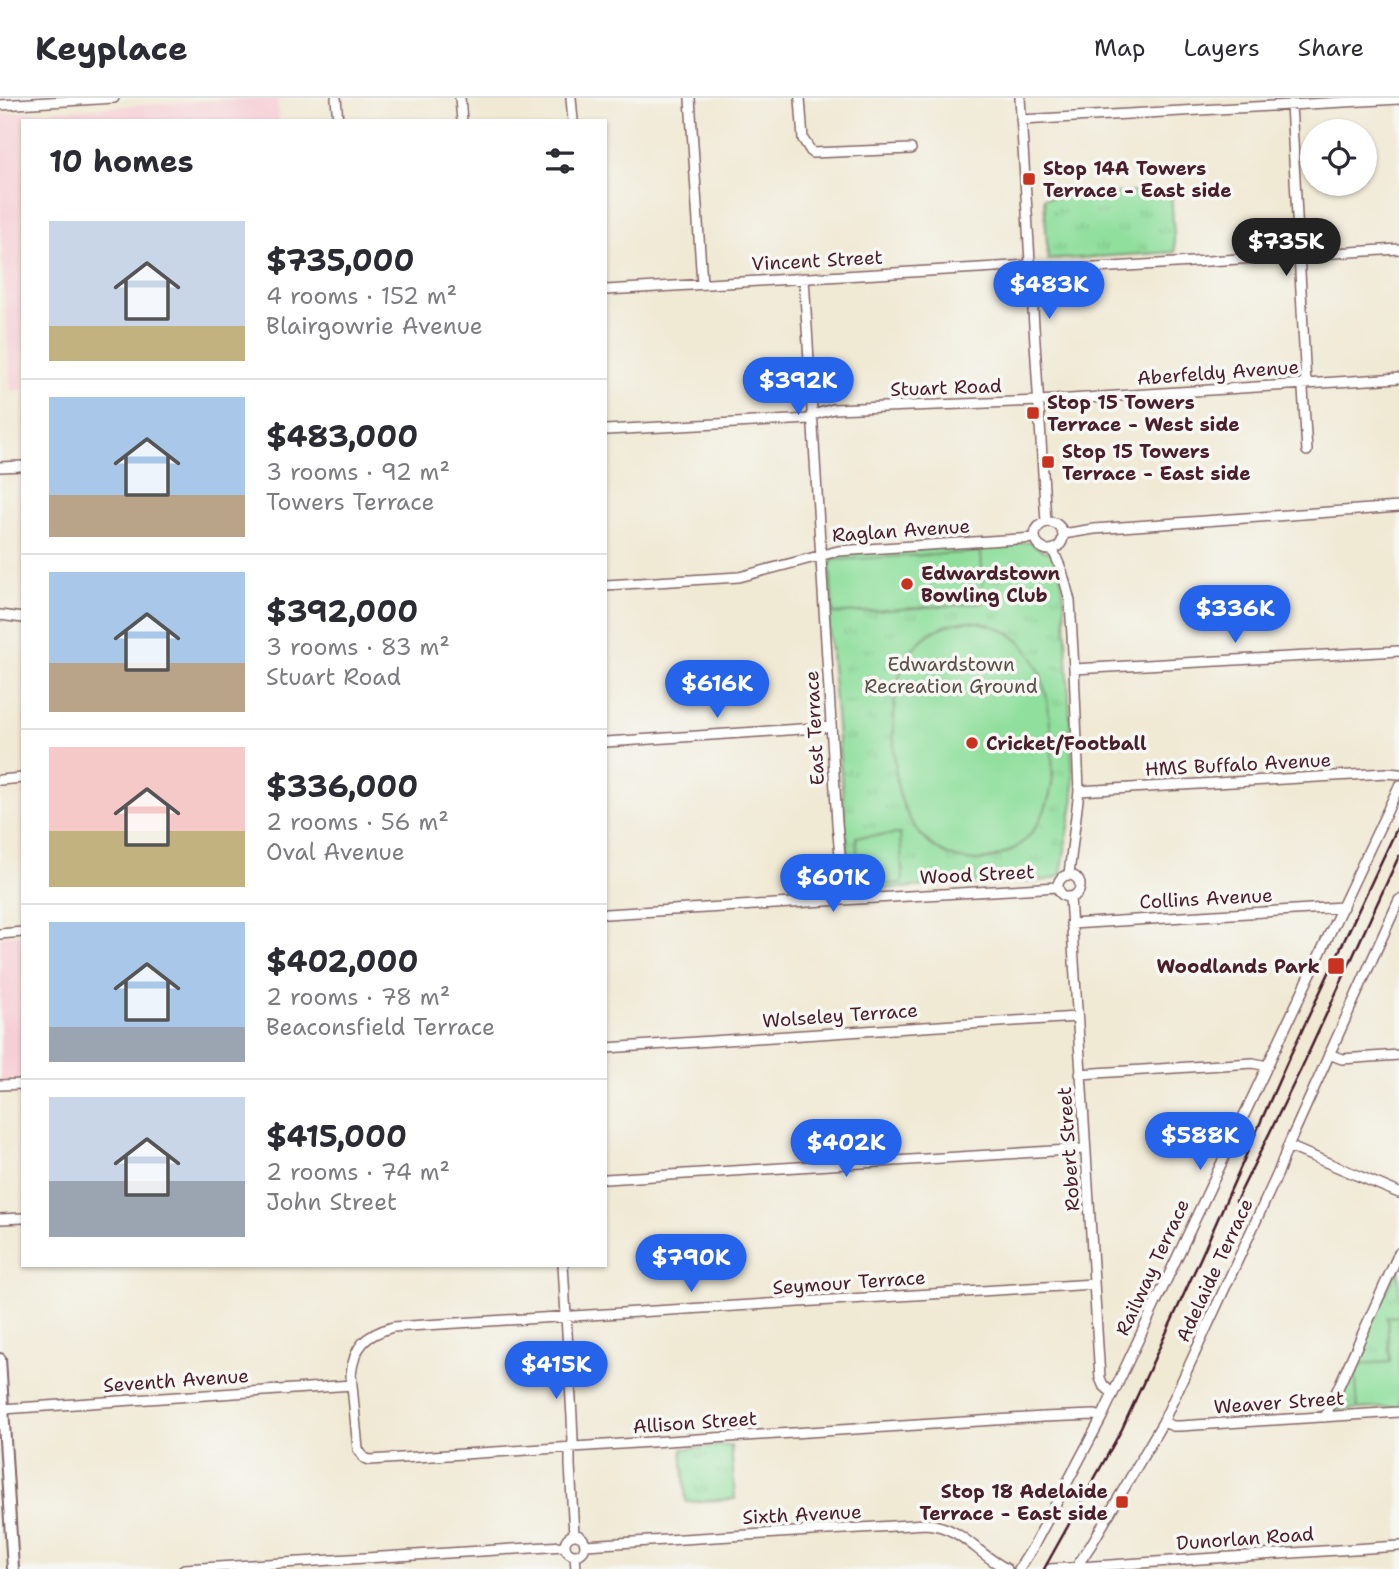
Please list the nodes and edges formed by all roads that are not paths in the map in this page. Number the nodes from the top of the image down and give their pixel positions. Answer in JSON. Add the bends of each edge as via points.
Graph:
{"nodes":[{"id":1,"x":114,"y":98,"type":"edge"},
{"id":2,"x":336,"y":98,"type":"edge"},
{"id":3,"x":460,"y":98,"type":"edge"},
{"id":4,"x":571,"y":98,"type":"edge"},
{"id":5,"x":690,"y":98,"type":"edge"},
{"id":6,"x":800,"y":98,"type":"edge"},
{"id":7,"x":1020,"y":98,"type":"edge"},
{"id":8,"x":1399,"y":99,"type":"edge"},
{"id":9,"x":1306,"y":100,"type":"edge"},
{"id":10,"x":1291,"y":104,"type":"junction"},
{"id":11,"x":0,"y":105,"type":"edge"},
{"id":12,"x":338,"y":119,"type":"edge"},
{"id":13,"x":461,"y":119,"type":"edge"},
{"id":14,"x":573,"y":119,"type":"edge"},
{"id":15,"x":1021,"y":120,"type":"junction"},
{"id":16,"x":911,"y":149,"type":"dead end"},
{"id":17,"x":1399,"y":249,"type":"edge"},
{"id":18,"x":1299,"y":255,"type":"junction"},
{"id":19,"x":1030,"y":268,"type":"junction"},
{"id":20,"x":804,"y":278,"type":"junction"},
{"id":21,"x":702,"y":284,"type":"junction"},
{"id":22,"x":607,"y":290,"type":"edge"},
{"id":23,"x":1399,"y":378,"type":"edge"},
{"id":24,"x":1306,"y":384,"type":"junction"},
{"id":25,"x":1039,"y":401,"type":"junction"},
{"id":26,"x":813,"y":415,"type":"junction"},
{"id":27,"x":607,"y":430,"type":"edge"},
{"id":28,"x":1307,"y":451,"type":"dead end"},
{"id":29,"x":21,"y":466,"type":"edge"},
{"id":30,"x":0,"y":467,"type":"edge"},
{"id":31,"x":1399,"y":507,"type":"edge"},
{"id":32,"x":1046,"y":522,"type":"junction"},
{"id":33,"x":1063,"y":534,"type":"junction"},
{"id":34,"x":1035,"y":538,"type":"junction"},
{"id":35,"x":1053,"y":550,"type":"junction"},
{"id":36,"x":821,"y":555,"type":"junction"},
{"id":37,"x":607,"y":585,"type":"edge"},
{"id":38,"x":0,"y":615,"type":"edge"},
{"id":39,"x":21,"y":618,"type":"edge"},
{"id":40,"x":1399,"y":650,"type":"edge"},
{"id":41,"x":1074,"y":669,"type":"junction"},
{"id":42,"x":831,"y":727,"type":"junction"},
{"id":43,"x":607,"y":742,"type":"edge"},
{"id":44,"x":1399,"y":775,"type":"edge"},
{"id":45,"x":21,"y":778,"type":"edge"},
{"id":46,"x":0,"y":780,"type":"edge"},
{"id":47,"x":1399,"y":786,"type":"edge"},
{"id":48,"x":1079,"y":791,"type":"junction"},
{"id":49,"x":1069,"y":874,"type":"junction"},
{"id":50,"x":1058,"y":887,"type":"junction"},
{"id":51,"x":1070,"y":897,"type":"junction"},
{"id":52,"x":844,"y":899,"type":"junction"},
{"id":53,"x":1399,"y":901,"type":"edge"},
{"id":54,"x":1343,"y":907,"type":"junction"},
{"id":55,"x":607,"y":914,"type":"edge"},
{"id":56,"x":1071,"y":924,"type":"junction"},
{"id":57,"x":21,"y":932,"type":"edge"},
{"id":58,"x":0,"y":934,"type":"edge"},
{"id":59,"x":1077,"y":1017,"type":"junction"},
{"id":60,"x":607,"y":1048,"type":"edge"},
{"id":61,"x":1329,"y":1054,"type":"junction"},
{"id":62,"x":1399,"y":1055,"type":"edge"},
{"id":63,"x":1267,"y":1066,"type":"junction"},
{"id":64,"x":1080,"y":1074,"type":"junction"},
{"id":65,"x":21,"y":1084,"type":"edge"},
{"id":66,"x":0,"y":1085,"type":"edge"},
{"id":67,"x":1288,"y":1146,"type":"junction"},
{"id":68,"x":1085,"y":1149,"type":"junction"},
{"id":69,"x":607,"y":1179,"type":"edge"},
{"id":70,"x":1399,"y":1193,"type":"edge"},
{"id":71,"x":21,"y":1218,"type":"edge"},
{"id":72,"x":0,"y":1219,"type":"edge"},
{"id":73,"x":1399,"y":1253,"type":"edge"},
{"id":74,"x":563,"y":1267,"type":"edge"},
{"id":75,"x":1094,"y":1284,"type":"junction"},
{"id":76,"x":566,"y":1317,"type":"junction"},
{"id":77,"x":0,"y":1359,"type":"edge"},
{"id":78,"x":352,"y":1385,"type":"junction"},
{"id":79,"x":1112,"y":1393,"type":"junction"},
{"id":80,"x":3,"y":1409,"type":"junction"},
{"id":81,"x":1399,"y":1412,"type":"edge"},
{"id":82,"x":1102,"y":1417,"type":"junction"},
{"id":83,"x":1325,"y":1417,"type":"junction"},
{"id":84,"x":1163,"y":1422,"type":"junction"},
{"id":85,"x":572,"y":1447,"type":"junction"},
{"id":86,"x":3,"y":1448,"type":"edge"},
{"id":87,"x":574,"y":1535,"type":"junction"},
{"id":88,"x":585,"y":1545,"type":"junction"},
{"id":89,"x":565,"y":1546,"type":"junction"},
{"id":90,"x":1399,"y":1546,"type":"edge"},
{"id":91,"x":575,"y":1556,"type":"junction"},
{"id":92,"x":1076,"y":1568,"type":"edge"},
{"id":93,"x":13,"y":1569,"type":"edge"},
{"id":94,"x":184,"y":1569,"type":"edge"},
{"id":95,"x":576,"y":1569,"type":"edge"},
{"id":96,"x":1007,"y":1569,"type":"edge"},
{"id":97,"x":1019,"y":1569,"type":"edge"},
{"id":98,"x":1050,"y":1569,"type":"edge"}],
"edges":[{"from":1,"to":11,"type":"street"},
{"from":2,"to":12,"type":"street"},
{"from":3,"to":13,"type":"street"},
{"from":4,"to":14,"type":"street"},
{"from":5,"to":21,"type":"street"},
{"from":6,"to":16,"type":"street","via":[[803,139],[812,153]]},
{"from":7,"to":15,"type":"street"},
{"from":8,"to":9,"type":"street"},
{"from":9,"to":10,"type":"street"},
{"from":10,"to":15,"type":"street"},
{"from":10,"to":18,"type":"street"},
{"from":15,"to":19,"type":"street"},
{"from":17,"to":18,"type":"street","name":"Vincent Street"},
{"from":18,"to":19,"type":"street","name":"Vincent Street"},
{"from":18,"to":24,"type":"street"},
{"from":19,"to":20,"type":"street","name":"Vincent Street"},
{"from":19,"to":25,"type":"street"},
{"from":20,"to":21,"type":"street","name":"Vincent Street"},
{"from":20,"to":26,"type":"street","name":"East Terrace"},
{"from":21,"to":22,"type":"street","name":"Vincent Street"},
{"from":23,"to":24,"type":"street","name":"Aberfeldy Avenue"},
{"from":24,"to":25,"type":"street","name":"Aberfeldy Avenue"},
{"from":24,"to":28,"type":"street"},
{"from":25,"to":26,"type":"street","name":"Stuart Road","via":[[833,409]]},
{"from":25,"to":32,"type":"street"},
{"from":26,"to":27,"type":"street","name":"Stuart Road","via":[[810,419]]},
{"from":26,"to":36,"type":"street","name":"East Terrace"},
{"from":29,"to":30,"type":"street"},
{"from":31,"to":33,"type":"street"},
{"from":32,"to":33,"type":"street","via":[[1056,524]]},
{"from":32,"to":34,"type":"street"},
{"from":33,"to":35,"type":"street"},
{"from":34,"to":35,"type":"street","via":[[1043,549]]},
{"from":34,"to":36,"type":"street","name":"Raglan Avenue"},
{"from":35,"to":41,"type":"street","via":[[1070,601]]},
{"from":36,"to":37,"type":"street","name":"Raglan Avenue","via":[[739,577]]},
{"from":36,"to":42,"type":"street","name":"East Terrace"},
{"from":38,"to":39,"type":"street"},
{"from":40,"to":41,"type":"street"},
{"from":41,"to":48,"type":"street"},
{"from":42,"to":43,"type":"street"},
{"from":42,"to":52,"type":"street","name":"East Terrace"},
{"from":44,"to":48,"type":"street","name":"HMS Buffalo Avenue"},
{"from":45,"to":46,"type":"street"},
{"from":47,"to":54,"type":"street","name":"Railway Terrace"},
{"from":48,"to":49,"type":"street"},
{"from":49,"to":50,"type":"street","via":[[1061,878]]},
{"from":49,"to":51,"type":"street","via":[[1077,876],[1081,885]]},
{"from":50,"to":51,"type":"street"},
{"from":50,"to":52,"type":"street","name":"Wood Street"},
{"from":51,"to":56,"type":"street","name":"Robert Street"},
{"from":52,"to":55,"type":"street","name":"Wood Street"},
{"from":53,"to":61,"type":"street","name":"Adelaide Terrace"},
{"from":54,"to":56,"type":"street","name":"Collins Avenue"},
{"from":54,"to":63,"type":"street","name":"Railway Terrace"},
{"from":56,"to":59,"type":"street","name":"Robert Street"},
{"from":57,"to":58,"type":"street"},
{"from":59,"to":60,"type":"street","name":"Wolseley Terrace"},
{"from":59,"to":64,"type":"street","name":"Robert Street"},
{"from":61,"to":62,"type":"street","via":[[1342,1059]]},
{"from":61,"to":67,"type":"street","name":"Adelaide Terrace"},
{"from":63,"to":64,"type":"street","via":[[1253,1063]]},
{"from":63,"to":79,"type":"street","name":"Railway Terrace"},
{"from":64,"to":68,"type":"street","name":"Robert Street"},
{"from":65,"to":66,"type":"street"},
{"from":67,"to":70,"type":"street"},
{"from":67,"to":84,"type":"street","name":"Adelaide Terrace"},
{"from":68,"to":69,"type":"street"},
{"from":68,"to":75,"type":"street","name":"Robert Street"},
{"from":71,"to":72,"type":"street"},
{"from":73,"to":83,"type":"street"},
{"from":74,"to":76,"type":"street"},
{"from":75,"to":76,"type":"street","name":"Seymour Terrace"},
{"from":75,"to":79,"type":"street","name":"Robert Street","via":[[1100,1378]]},
{"from":76,"to":78,"type":"street","name":"Seymour Terrace","via":[[386,1329],[362,1342],[352,1369]]},
{"from":76,"to":85,"type":"street"},
{"from":77,"to":80,"type":"main road"},
{"from":78,"to":80,"type":"street","name":"Seventh Avenue"},
{"from":78,"to":85,"type":"street","name":"Allison Street","via":[[358,1449],[370,1460]]},
{"from":79,"to":82,"type":"street","name":"Railway Terrace"},
{"from":80,"to":86,"type":"main road"},
{"from":81,"to":83,"type":"street","name":"Weaver Street"},
{"from":82,"to":85,"type":"street","name":"Allison Street"},
{"from":82,"to":97,"type":"street","name":"Railway Terrace"},
{"from":83,"to":84,"type":"street","name":"Weaver Street","via":[[1180,1426]]},
{"from":84,"to":92,"type":"street","name":"Adelaide Terrace"},
{"from":85,"to":87,"type":"street"},
{"from":86,"to":93,"type":"main road"},
{"from":87,"to":88,"type":"street"},
{"from":87,"to":89,"type":"street"},
{"from":88,"to":91,"type":"street"},
{"from":88,"to":96,"type":"street","name":"Sixth Avenue","via":[[926,1524],[951,1529]]},
{"from":89,"to":91,"type":"street"},
{"from":89,"to":94,"type":"street"},
{"from":90,"to":92,"type":"street","name":"Dunorlan Road"},
{"from":91,"to":95,"type":"street"},
{"from":92,"to":98,"type":"street","name":"Dunorlan Road"}]}
